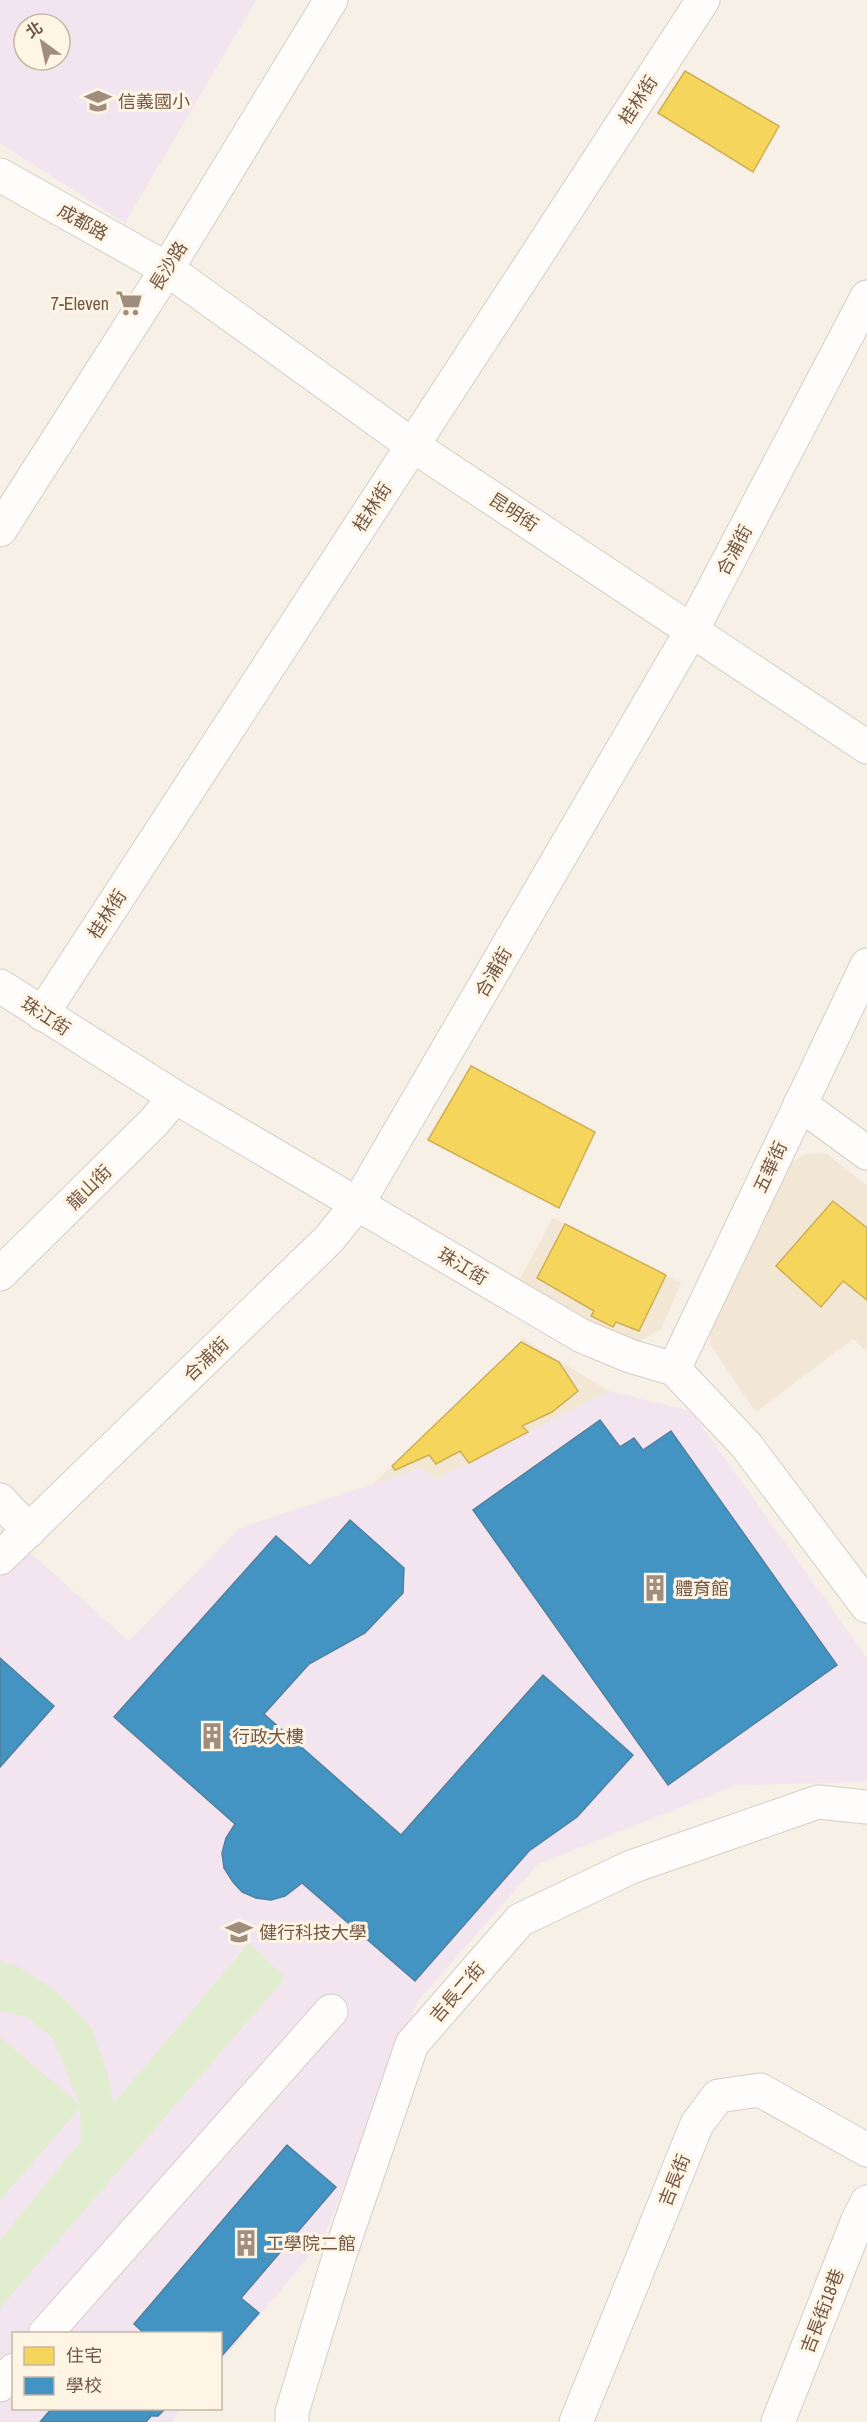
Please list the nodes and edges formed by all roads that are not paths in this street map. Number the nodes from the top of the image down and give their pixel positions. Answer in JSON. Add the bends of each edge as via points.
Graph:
{"nodes":[{"id":1,"x":332,"y":0,"type":"edge"},
{"id":2,"x":703,"y":0,"type":"edge"},
{"id":3,"x":0,"y":175,"type":"edge"},
{"id":4,"x":167,"y":269,"type":"junction"},
{"id":5,"x":867,"y":297,"type":"edge"},
{"id":6,"x":412,"y":445,"type":"junction"},
{"id":7,"x":0,"y":530,"type":"edge"},
{"id":8,"x":692,"y":630,"type":"junction"},
{"id":9,"x":867,"y":747,"type":"edge"},
{"id":10,"x":867,"y":965,"type":"edge"},
{"id":11,"x":0,"y":986,"type":"edge"},
{"id":12,"x":42,"y":1014,"type":"junction"},
{"id":13,"x":175,"y":1097,"type":"junction"},
{"id":14,"x":800,"y":1104,"type":"junction"},
{"id":15,"x":867,"y":1153,"type":"edge"},
{"id":16,"x":357,"y":1203,"type":"junction"},
{"id":17,"x":0,"y":1274,"type":"edge"},
{"id":18,"x":674,"y":1369,"type":"junction"},
{"id":19,"x":0,"y":1500,"type":"edge"},
{"id":20,"x":29,"y":1531,"type":"junction"},
{"id":21,"x":0,"y":1558,"type":"edge"},
{"id":22,"x":867,"y":1606,"type":"edge"},
{"id":23,"x":867,"y":1807,"type":"edge"},
{"id":24,"x":331,"y":2011,"type":"dead end"},
{"id":25,"x":867,"y":2150,"type":"edge"},
{"id":26,"x":867,"y":2202,"type":"edge"},
{"id":27,"x":47,"y":2332,"type":"edge"},
{"id":28,"x":12,"y":2372,"type":"edge"},
{"id":29,"x":0,"y":2385,"type":"edge"},
{"id":30,"x":292,"y":2422,"type":"edge"},
{"id":31,"x":576,"y":2422,"type":"edge"},
{"id":32,"x":778,"y":2422,"type":"edge"}],
"edges":[{"from":1,"to":4,"type":"street","name":"長沙路"},
{"from":2,"to":6,"type":"street","name":"桂林街"},
{"from":3,"to":4,"type":"street","name":"成都路"},
{"from":4,"to":6,"type":"street","name":"昆明街"},
{"from":4,"to":7,"type":"street","name":"長沙路"},
{"from":5,"to":8,"type":"street","name":"合浦街"},
{"from":6,"to":8,"type":"street","name":"昆明街"},
{"from":6,"to":12,"type":"street","name":"桂林街"},
{"from":8,"to":9,"type":"street","name":"昆明街"},
{"from":8,"to":16,"type":"street","name":"合浦街"},
{"from":10,"to":14,"type":"street","name":"五華街"},
{"from":11,"to":12,"type":"street","name":"珠江街"},
{"from":12,"to":13,"type":"street","name":"珠江街"},
{"from":13,"to":16,"type":"street","name":"珠江街"},
{"from":13,"to":17,"type":"street","name":"龍山街"},
{"from":14,"to":15,"type":"street"},
{"from":14,"to":18,"type":"street","name":"五華街"},
{"from":16,"to":18,"type":"street","name":"珠江街","via":[[582,1336]]},
{"from":16,"to":20,"type":"street","name":"合浦街","via":[[329,1239]]},
{"from":18,"to":22,"type":"street","via":[[746,1445]]},
{"from":19,"to":20,"type":"street"},
{"from":20,"to":21,"type":"street","name":"合浦街"},
{"from":23,"to":30,"type":"street","name":"吉長二街","via":[[818,1802],[632,1867],[520,1920],[412,2044],[340,2254]]},
{"from":24,"to":27,"type":"street"},
{"from":25,"to":31,"type":"street","name":"吉長街","via":[[760,2090],[718,2096],[697,2124]]},
{"from":26,"to":32,"type":"street","name":"吉長街18巷"},
{"from":28,"to":29,"type":"street"}]}
